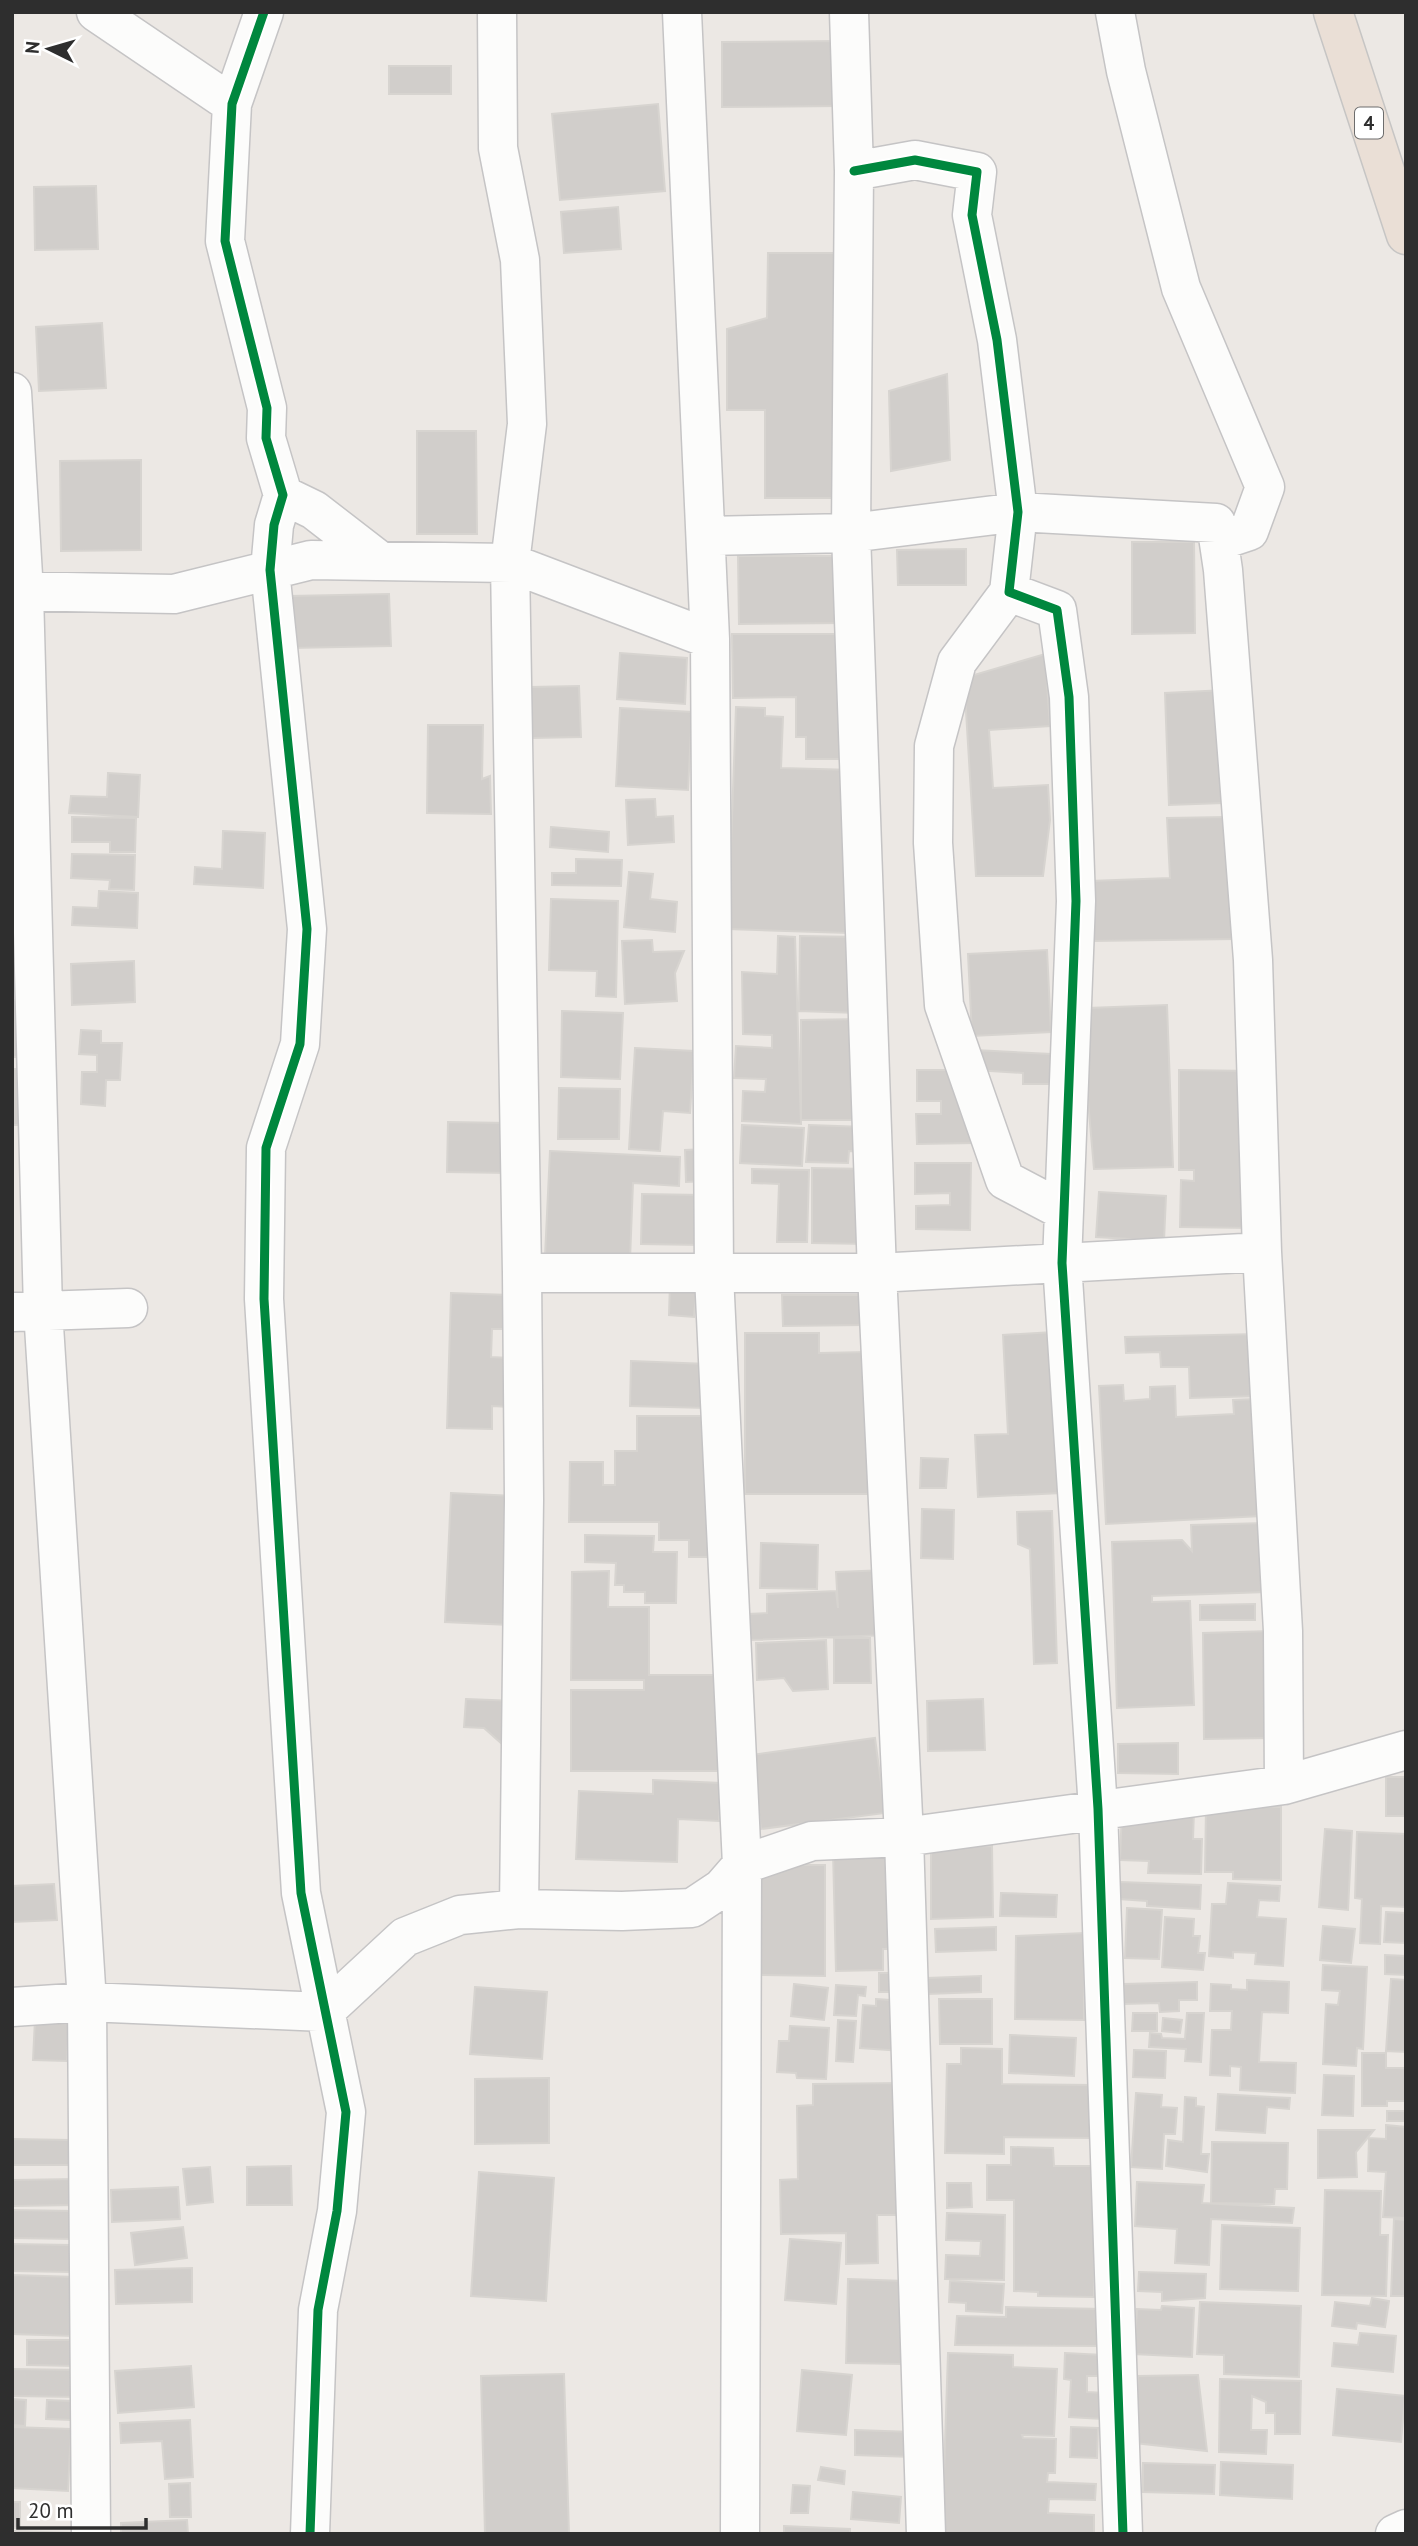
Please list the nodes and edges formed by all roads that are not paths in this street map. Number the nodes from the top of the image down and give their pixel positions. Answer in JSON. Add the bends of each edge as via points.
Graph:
{"nodes":[{"id":1,"x":96,"y":12,"type":"edge"},
{"id":2,"x":264,"y":12,"type":"edge"},
{"id":3,"x":497,"y":12,"type":"edge"},
{"id":4,"x":682,"y":12,"type":"edge"},
{"id":5,"x":849,"y":12,"type":"edge"},
{"id":6,"x":1115,"y":12,"type":"edge"},
{"id":7,"x":1332,"y":12,"type":"edge"},
{"id":8,"x":232,"y":104,"type":"junction"},
{"id":9,"x":854,"y":171,"type":"junction"},
{"id":10,"x":1406,"y":235,"type":"edge"},
{"id":11,"x":12,"y":392,"type":"edge"},
{"id":12,"x":283,"y":495,"type":"junction"},
{"id":13,"x":1018,"y":512,"type":"junction"},
{"id":14,"x":851,"y":533,"type":"junction"},
{"id":15,"x":706,"y":536,"type":"junction"},
{"id":16,"x":1219,"y":541,"type":"junction"},
{"id":17,"x":380,"y":561,"type":"junction"},
{"id":18,"x":510,"y":563,"type":"junction"},
{"id":19,"x":270,"y":570,"type":"junction"},
{"id":20,"x":18,"y":591,"type":"edge"},
{"id":21,"x":1009,"y":592,"type":"junction"},
{"id":22,"x":710,"y":639,"type":"junction"},
{"id":23,"x":1064,"y":1211,"type":"junction"},
{"id":24,"x":1262,"y":1252,"type":"junction"},
{"id":25,"x":1062,"y":1263,"type":"junction"},
{"id":26,"x":522,"y":1273,"type":"junction"},
{"id":27,"x":877,"y":1273,"type":"junction"},
{"id":28,"x":714,"y":1275,"type":"junction"},
{"id":29,"x":128,"y":1308,"type":"dead end"},
{"id":30,"x":28,"y":1311,"type":"edge"},
{"id":31,"x":1406,"y":1750,"type":"edge"},
{"id":32,"x":1284,"y":1785,"type":"junction"},
{"id":33,"x":1098,"y":1809,"type":"junction"},
{"id":34,"x":904,"y":1837,"type":"junction"},
{"id":35,"x":742,"y":1865,"type":"junction"},
{"id":36,"x":519,"y":1909,"type":"junction"},
{"id":37,"x":87,"y":2003,"type":"junction"},
{"id":38,"x":12,"y":2007,"type":"edge"},
{"id":39,"x":324,"y":2012,"type":"junction"},
{"id":40,"x":1406,"y":2529,"type":"edge"},
{"id":41,"x":91,"y":2534,"type":"edge"},
{"id":42,"x":310,"y":2534,"type":"edge"},
{"id":43,"x":740,"y":2534,"type":"edge"},
{"id":44,"x":926,"y":2534,"type":"edge"},
{"id":45,"x":1123,"y":2534,"type":"edge"},
{"id":46,"x":1395,"y":2534,"type":"edge"}],
"edges":[{"from":1,"to":8,"type":"street"},
{"from":2,"to":8,"type":"street"},
{"from":3,"to":18,"type":"street","via":[[498,148],[520,260],[527,424]]},
{"from":4,"to":15,"type":"street"},
{"from":5,"to":9,"type":"street"},
{"from":6,"to":16,"type":"street","via":[[1181,288],[1265,487],[1249,531]]},
{"from":7,"to":10,"type":"highway","number":"4"},
{"from":8,"to":12,"type":"street","via":[[225,241],[267,408],[266,438]]},
{"from":9,"to":13,"type":"street","via":[[915,160],[977,172],[972,215],[997,340]]},
{"from":9,"to":14,"type":"street"},
{"from":11,"to":20,"type":"street"},
{"from":12,"to":17,"type":"street","via":[[314,510]]},
{"from":12,"to":19,"type":"street","via":[[274,525]]},
{"from":13,"to":14,"type":"street"},
{"from":13,"to":16,"type":"street","via":[[1216,523]]},
{"from":13,"to":21,"type":"street"},
{"from":14,"to":15,"type":"street"},
{"from":14,"to":27,"type":"street"},
{"from":15,"to":22,"type":"street"},
{"from":16,"to":24,"type":"street","via":[[1253,960]]},
{"from":17,"to":18,"type":"street"},
{"from":17,"to":19,"type":"street","via":[[310,560]]},
{"from":18,"to":22,"type":"street"},
{"from":18,"to":26,"type":"street"},
{"from":19,"to":20,"type":"street","via":[[174,594]]},
{"from":19,"to":39,"type":"street","via":[[307,929],[300,1044],[266,1148],[264,1299],[301,1893]]},
{"from":20,"to":30,"type":"street"},
{"from":21,"to":23,"type":"street","via":[[1057,610],[1069,697],[1076,901]]},
{"from":21,"to":23,"type":"street","via":[[957,662],[934,746],[933,843],[944,1005],[1005,1180]]},
{"from":22,"to":28,"type":"street"},
{"from":23,"to":25,"type":"street"},
{"from":24,"to":25,"type":"street"},
{"from":24,"to":32,"type":"street","via":[[1283,1632]]},
{"from":25,"to":27,"type":"street"},
{"from":25,"to":33,"type":"street"},
{"from":26,"to":28,"type":"street"},
{"from":26,"to":36,"type":"street"},
{"from":27,"to":28,"type":"street"},
{"from":27,"to":34,"type":"street"},
{"from":28,"to":35,"type":"street"},
{"from":29,"to":30,"type":"street"},
{"from":30,"to":37,"type":"street"},
{"from":31,"to":32,"type":"street"},
{"from":32,"to":33,"type":"street"},
{"from":33,"to":34,"type":"street"},
{"from":33,"to":45,"type":"street"},
{"from":34,"to":35,"type":"street","via":[[812,1841]]},
{"from":34,"to":44,"type":"street"},
{"from":35,"to":36,"type":"street","via":[[722,1888],[692,1908]]},
{"from":35,"to":43,"type":"street"},
{"from":36,"to":39,"type":"street","via":[[460,1915],[405,1937]]},
{"from":37,"to":38,"type":"street"},
{"from":37,"to":39,"type":"street"},
{"from":37,"to":41,"type":"street"},
{"from":39,"to":42,"type":"street","via":[[346,2112],[337,2211],[318,2309]]},
{"from":40,"to":46,"type":"street"}]}
